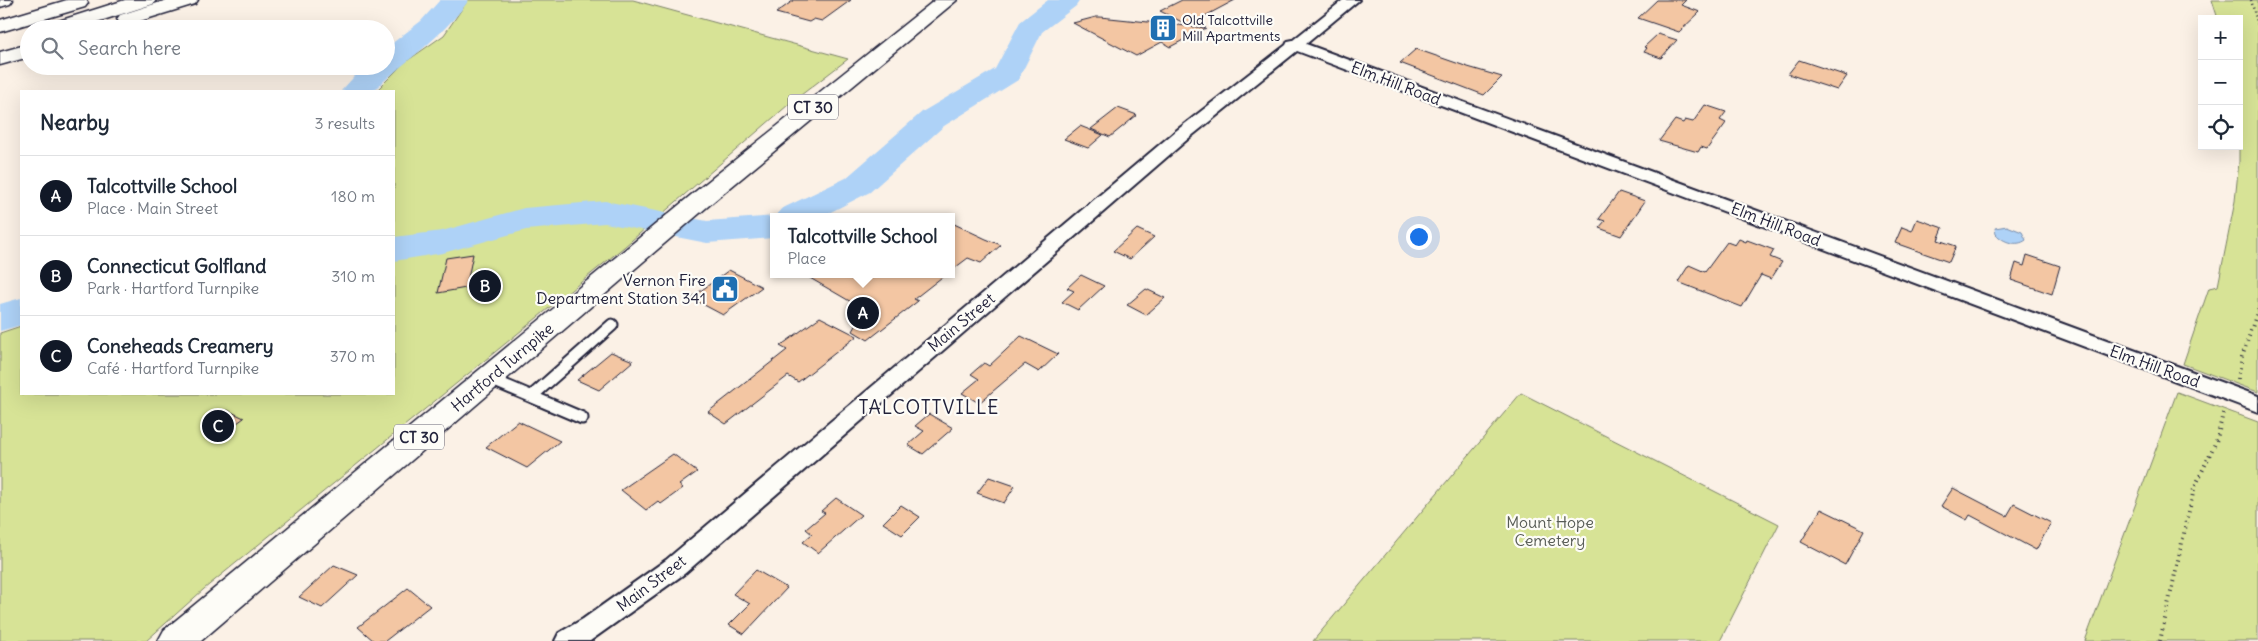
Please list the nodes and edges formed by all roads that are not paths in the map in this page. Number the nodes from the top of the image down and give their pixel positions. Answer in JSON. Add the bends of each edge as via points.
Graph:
{"nodes":[{"id":1,"x":43,"y":0,"type":"edge"},
{"id":2,"x":56,"y":0,"type":"edge"},
{"id":3,"x":87,"y":0,"type":"edge"},
{"id":4,"x":146,"y":0,"type":"edge"},
{"id":5,"x":188,"y":0,"type":"edge"},
{"id":6,"x":947,"y":0,"type":"edge"},
{"id":7,"x":1352,"y":0,"type":"edge"},
{"id":8,"x":0,"y":13,"type":"edge"},
{"id":9,"x":20,"y":20,"type":"edge"},
{"id":10,"x":20,"y":20,"type":"edge"},
{"id":11,"x":82,"y":20,"type":"edge"},
{"id":12,"x":125,"y":20,"type":"edge"},
{"id":13,"x":0,"y":26,"type":"edge"},
{"id":14,"x":20,"y":39,"type":"edge"},
{"id":15,"x":1294,"y":44,"type":"junction"},
{"id":16,"x":0,"y":45,"type":"edge"},
{"id":17,"x":20,"y":53,"type":"edge"},
{"id":18,"x":0,"y":59,"type":"edge"},
{"id":19,"x":612,"y":326,"type":"dead end"},
{"id":20,"x":489,"y":378,"type":"junction"},
{"id":21,"x":532,"y":396,"type":"junction"},
{"id":22,"x":2258,"y":404,"type":"edge"},
{"id":23,"x":582,"y":418,"type":"dead end"},
{"id":24,"x":176,"y":641,"type":"edge"},
{"id":25,"x":568,"y":641,"type":"edge"}],
"edges":[{"from":1,"to":8,"type":"main road"},
{"from":2,"to":8,"type":"main road"},
{"from":3,"to":10,"type":"main road"},
{"from":4,"to":11,"type":"main road"},
{"from":5,"to":12,"type":"main road"},
{"from":6,"to":20,"type":"main road","name":"Hartford Turnpike","number":"CT 30","via":[[816,104]]},
{"from":7,"to":15,"type":"street","name":"Main Street"},
{"from":9,"to":13,"type":"main road"},
{"from":14,"to":16,"type":"main road"},
{"from":15,"to":22,"type":"street","name":"Elm Hill Road"},
{"from":15,"to":25,"type":"street","name":"Main Street","via":[[1176,140],[675,567]]},
{"from":17,"to":18,"type":"main road"},
{"from":19,"to":21,"type":"lane"},
{"from":20,"to":21,"type":"lane"},
{"from":20,"to":24,"type":"main road","name":"Hartford Turnpike","number":"CT 30"},
{"from":21,"to":23,"type":"lane"}]}
